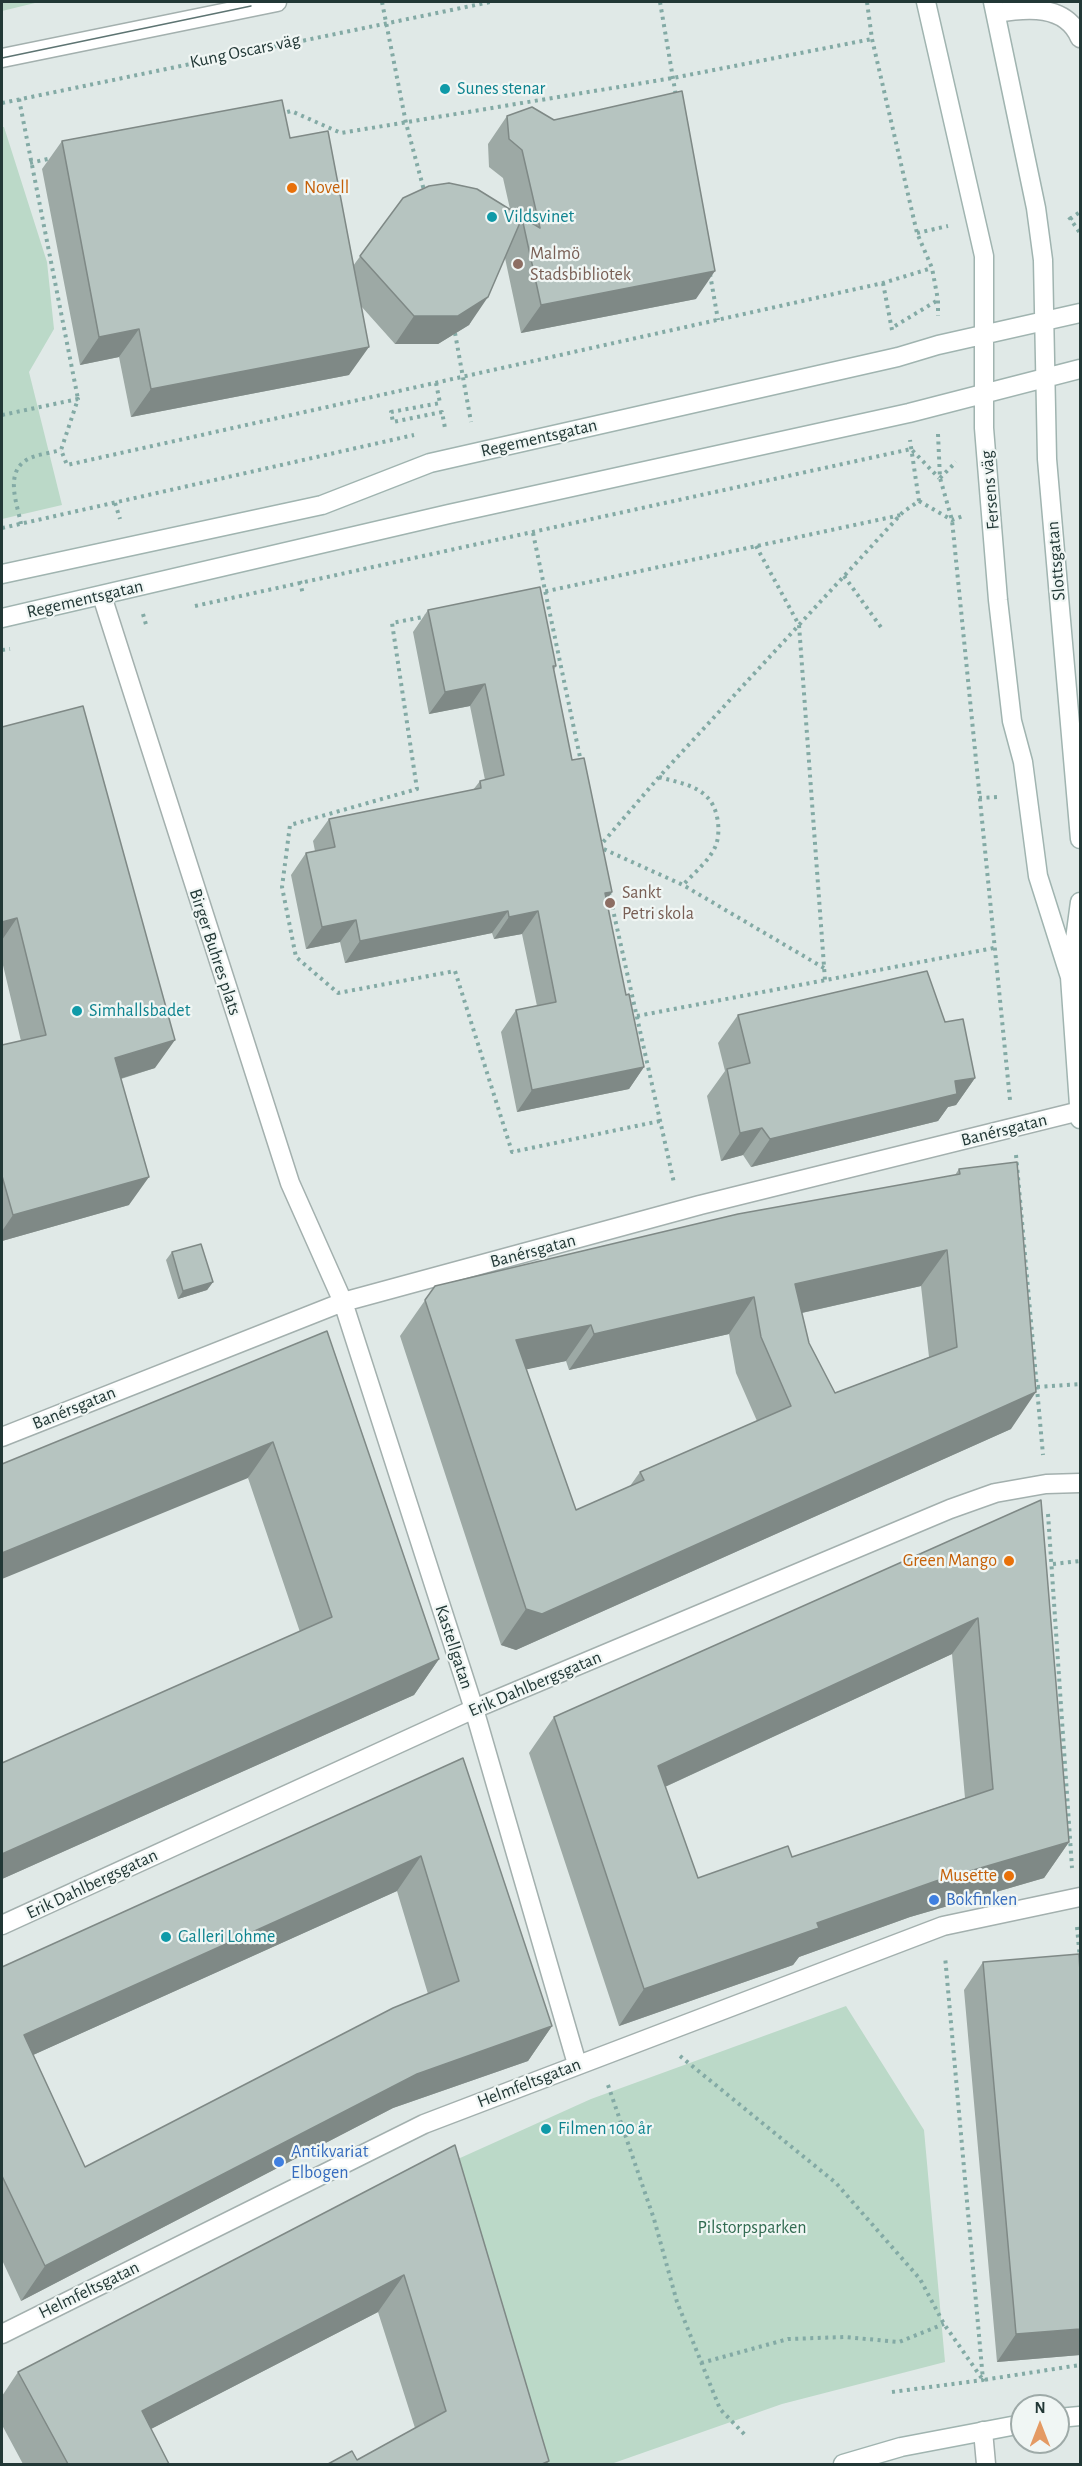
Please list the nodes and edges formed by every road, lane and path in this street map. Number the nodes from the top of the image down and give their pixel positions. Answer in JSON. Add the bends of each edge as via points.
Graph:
{"nodes":[{"id":1,"x":277,"y":2,"type":"edge"},
{"id":2,"x":382,"y":2,"type":"edge"},
{"id":3,"x":490,"y":2,"type":"edge"},
{"id":4,"x":660,"y":2,"type":"edge"},
{"id":5,"x":867,"y":2,"type":"edge"},
{"id":6,"x":926,"y":2,"type":"edge"},
{"id":7,"x":995,"y":7,"type":"edge"},
{"id":8,"x":387,"y":22,"type":"junction"},
{"id":9,"x":1080,"y":38,"type":"edge"},
{"id":10,"x":872,"y":39,"type":"junction"},
{"id":11,"x":2,"y":58,"type":"edge"},
{"id":12,"x":673,"y":78,"type":"junction"},
{"id":13,"x":19,"y":99,"type":"junction"},
{"id":14,"x":677,"y":101,"type":"edge"},
{"id":15,"x":2,"y":103,"type":"edge"},
{"id":16,"x":268,"y":116,"type":"edge"},
{"id":17,"x":406,"y":123,"type":"junction"},
{"id":18,"x":53,"y":158,"type":"dead end"},
{"id":19,"x":30,"y":163,"type":"junction"},
{"id":20,"x":426,"y":200,"type":"edge"},
{"id":21,"x":1080,"y":212,"type":"edge"},
{"id":22,"x":1070,"y":219,"type":"dead end"},
{"id":23,"x":708,"y":263,"type":"edge"},
{"id":24,"x":932,"y":268,"type":"junction"},
{"id":25,"x":883,"y":283,"type":"junction"},
{"id":26,"x":1080,"y":313,"type":"edge"},
{"id":27,"x":718,"y":321,"type":"junction"},
{"id":28,"x":1043,"y":322,"type":"junction"},
{"id":29,"x":454,"y":333,"type":"edge"},
{"id":30,"x":985,"y":335,"type":"junction"},
{"id":31,"x":938,"y":345,"type":"junction"},
{"id":32,"x":898,"y":357,"type":"junction"},
{"id":33,"x":1080,"y":369,"type":"edge"},
{"id":34,"x":463,"y":377,"type":"junction"},
{"id":35,"x":1045,"y":378,"type":"junction"},
{"id":36,"x":436,"y":383,"type":"junction"},
{"id":37,"x":985,"y":394,"type":"junction"},
{"id":38,"x":78,"y":399,"type":"junction"},
{"id":39,"x":939,"y":405,"type":"junction"},
{"id":40,"x":909,"y":413,"type":"junction"},
{"id":41,"x":2,"y":416,"type":"edge"},
{"id":42,"x":471,"y":422,"type":"dead end"},
{"id":43,"x":445,"y":428,"type":"dead end"},
{"id":44,"x":910,"y":449,"type":"junction"},
{"id":45,"x":61,"y":450,"type":"junction"},
{"id":46,"x":940,"y":478,"type":"junction"},
{"id":47,"x":901,"y":515,"type":"junction"},
{"id":48,"x":21,"y":524,"type":"dead end"},
{"id":49,"x":533,"y":533,"type":"junction"},
{"id":50,"x":756,"y":546,"type":"junction"},
{"id":51,"x":2,"y":574,"type":"edge"},
{"id":52,"x":844,"y":576,"type":"junction"},
{"id":53,"x":545,"y":592,"type":"junction"},
{"id":54,"x":534,"y":594,"type":"edge"},
{"id":55,"x":102,"y":596,"type":"junction"},
{"id":56,"x":189,"y":607,"type":"dead end"},
{"id":57,"x":155,"y":614,"type":"dead end"},
{"id":58,"x":436,"y":614,"type":"edge"},
{"id":59,"x":2,"y":618,"type":"edge"},
{"id":60,"x":110,"y":624,"type":"junction"},
{"id":61,"x":799,"y":625,"type":"junction"},
{"id":62,"x":883,"y":630,"type":"dead end"},
{"id":63,"x":12,"y":648,"type":"dead end"},
{"id":64,"x":2,"y":651,"type":"edge"},
{"id":65,"x":1076,"y":741,"type":"edge"},
{"id":66,"x":582,"y":766,"type":"edge"},
{"id":67,"x":659,"y":777,"type":"junction"},
{"id":68,"x":979,"y":798,"type":"dead end"},
{"id":69,"x":596,"y":835,"type":"edge"},
{"id":70,"x":1080,"y":839,"type":"edge"},
{"id":71,"x":599,"y":847,"type":"junction"},
{"id":72,"x":601,"y":858,"type":"edge"},
{"id":73,"x":606,"y":881,"type":"edge"},
{"id":74,"x":682,"y":885,"type":"junction"},
{"id":75,"x":1080,"y":902,"type":"edge"},
{"id":76,"x":994,"y":948,"type":"dead end"},
{"id":77,"x":824,"y":968,"type":"junction"},
{"id":78,"x":1070,"y":977,"type":"junction"},
{"id":79,"x":825,"y":980,"type":"junction"},
{"id":80,"x":637,"y":1016,"type":"junction"},
{"id":81,"x":1080,"y":1115,"type":"edge"},
{"id":82,"x":660,"y":1121,"type":"junction"},
{"id":83,"x":680,"y":1210,"type":"junction"},
{"id":84,"x":344,"y":1302,"type":"junction"},
{"id":85,"x":1080,"y":1384,"type":"edge"},
{"id":86,"x":1037,"y":1387,"type":"edge"},
{"id":87,"x":2,"y":1437,"type":"edge"},
{"id":88,"x":1080,"y":1483,"type":"edge"},
{"id":89,"x":1046,"y":1484,"type":"junction"},
{"id":90,"x":1080,"y":1561,"type":"edge"},
{"id":91,"x":1053,"y":1564,"type":"junction"},
{"id":92,"x":474,"y":1709,"type":"junction"},
{"id":93,"x":1077,"y":1897,"type":"edge"},
{"id":94,"x":2,"y":1925,"type":"edge"},
{"id":95,"x":942,"y":1926,"type":"junction"},
{"id":96,"x":1080,"y":1959,"type":"edge"},
{"id":97,"x":654,"y":2034,"type":"junction"},
{"id":98,"x":598,"y":2056,"type":"junction"},
{"id":99,"x":577,"y":2064,"type":"junction"},
{"id":100,"x":944,"y":2324,"type":"junction"},
{"id":101,"x":2,"y":2334,"type":"edge"},
{"id":102,"x":701,"y":2363,"type":"junction"},
{"id":103,"x":1080,"y":2365,"type":"edge"},
{"id":104,"x":983,"y":2380,"type":"junction"},
{"id":105,"x":892,"y":2392,"type":"dead end"},
{"id":106,"x":1010,"y":2426,"type":"edge"},
{"id":107,"x":983,"y":2431,"type":"junction"},
{"id":108,"x":745,"y":2435,"type":"dead end"},
{"id":109,"x":843,"y":2464,"type":"edge"},
{"id":110,"x":986,"y":2464,"type":"edge"}],
"edges":[{"from":1,"to":11,"type":"street"},
{"from":2,"to":8,"type":"path"},
{"from":3,"to":8,"type":"path","name":"Kung Oscars väg"},
{"from":4,"to":12,"type":"path"},
{"from":5,"to":10,"type":"path"},
{"from":6,"to":30,"type":"street","name":"Fersens väg","via":[[984,256]]},
{"from":7,"to":9,"type":"street","via":[[1060,15]]},
{"from":7,"to":28,"type":"street","via":[[1036,208],[1043,260]]},
{"from":8,"to":13,"type":"path","name":"Kung Oscars väg"},
{"from":8,"to":17,"type":"path"},
{"from":10,"to":12,"type":"path"},
{"from":10,"to":24,"type":"path","via":[[917,233]]},
{"from":12,"to":14,"type":"path"},
{"from":12,"to":17,"type":"path"},
{"from":13,"to":15,"type":"path","name":"Kung Oscars väg"},
{"from":13,"to":19,"type":"path"},
{"from":16,"to":17,"type":"path","via":[[291,111],[341,133]]},
{"from":17,"to":20,"type":"path"},
{"from":18,"to":19,"type":"path"},
{"from":19,"to":38,"type":"path"},
{"from":21,"to":22,"type":"path"},
{"from":23,"to":27,"type":"path"},
{"from":24,"to":25,"type":"path"},
{"from":24,"to":31,"type":"path","via":[[938,300]]},
{"from":25,"to":27,"type":"path"},
{"from":25,"to":32,"type":"path"},
{"from":26,"to":28,"type":"street","name":"Regementsgatan"},
{"from":27,"to":34,"type":"path"},
{"from":28,"to":30,"type":"street","name":"Regementsgatan"},
{"from":28,"to":35,"type":"street"},
{"from":29,"to":34,"type":"path"},
{"from":30,"to":31,"type":"street","name":"Regementsgatan"},
{"from":30,"to":37,"type":"street","name":"Fersens väg"},
{"from":31,"to":32,"type":"street","name":"Regementsgatan"},
{"from":32,"to":51,"type":"street","name":"Regementsgatan","via":[[430,463],[322,504]]},
{"from":33,"to":35,"type":"street","name":"Regementsgatan"},
{"from":34,"to":36,"type":"path"},
{"from":34,"to":42,"type":"path"},
{"from":35,"to":37,"type":"street","name":"Regementsgatan"},
{"from":35,"to":65,"type":"street","name":"Slottsgatan","via":[[1047,459],[1070,717]]},
{"from":36,"to":43,"type":"path","via":[[440,403],[391,412],[393,422],[442,412]]},
{"from":36,"to":45,"type":"path","via":[[67,465]]},
{"from":37,"to":39,"type":"street","name":"Regementsgatan"},
{"from":37,"to":78,"type":"street","name":"Fersens väg","via":[[984,428],[998,600],[1012,721],[1023,762],[1038,876]]},
{"from":38,"to":41,"type":"path"},
{"from":38,"to":45,"type":"path"},
{"from":39,"to":40,"type":"street","name":"Regementsgatan"},
{"from":39,"to":46,"type":"path"},
{"from":40,"to":44,"type":"path"},
{"from":40,"to":55,"type":"street","name":"Regementsgatan"},
{"from":44,"to":46,"type":"path"},
{"from":44,"to":47,"type":"path","via":[[919,501]]},
{"from":44,"to":49,"type":"path"},
{"from":45,"to":48,"type":"path","via":[[29,458],[13,477]]},
{"from":46,"to":68,"type":"path","via":[[952,520]]},
{"from":47,"to":50,"type":"path"},
{"from":47,"to":52,"type":"path"},
{"from":49,"to":53,"type":"path"},
{"from":49,"to":56,"type":"path"},
{"from":50,"to":53,"type":"path"},
{"from":50,"to":61,"type":"path"},
{"from":52,"to":61,"type":"path"},
{"from":52,"to":62,"type":"path"},
{"from":53,"to":54,"type":"path"},
{"from":53,"to":66,"type":"path"},
{"from":55,"to":59,"type":"street","name":"Regementsgatan"},
{"from":55,"to":60,"type":"street","name":"Birger Buhres plats"},
{"from":57,"to":60,"type":"path"},
{"from":58,"to":82,"type":"path","via":[[392,623],[417,789],[290,825],[282,887],[296,957],[338,993],[455,971],[512,1152]]},
{"from":60,"to":84,"type":"street","name":"Birger Buhres plats","via":[[290,1183]]},
{"from":61,"to":67,"type":"path"},
{"from":61,"to":77,"type":"path"},
{"from":63,"to":64,"type":"path"},
{"from":65,"to":70,"type":"street"},
{"from":67,"to":71,"type":"path"},
{"from":67,"to":74,"type":"path","via":[[693,786],[708,796],[716,810],[716,844]]},
{"from":69,"to":71,"type":"path"},
{"from":71,"to":72,"type":"path"},
{"from":71,"to":74,"type":"path"},
{"from":73,"to":80,"type":"path"},
{"from":74,"to":77,"type":"path"},
{"from":75,"to":78,"type":"street","name":"Fersens väg"},
{"from":76,"to":79,"type":"path"},
{"from":77,"to":79,"type":"path"},
{"from":78,"to":81,"type":"street","name":"Fersens väg"},
{"from":79,"to":80,"type":"path"},
{"from":80,"to":82,"type":"path"},
{"from":81,"to":83,"type":"street","name":"Banérsgatan"},
{"from":82,"to":83,"type":"path"},
{"from":83,"to":84,"type":"street","name":"Banérsgatan"},
{"from":84,"to":87,"type":"street","name":"Banérsgatan"},
{"from":84,"to":92,"type":"street","name":"Kastellgatan"},
{"from":85,"to":86,"type":"path"},
{"from":88,"to":89,"type":"street","name":"Erik Dahlbergsgatan"},
{"from":89,"to":91,"type":"path"},
{"from":89,"to":92,"type":"street","name":"Erik Dahlbergsgatan","via":[[995,1493],[951,1509]]},
{"from":90,"to":91,"type":"path"},
{"from":91,"to":93,"type":"path"},
{"from":92,"to":94,"type":"street","name":"Erik Dahlbergsgatan"},
{"from":92,"to":99,"type":"street","name":"Kastellgatan"},
{"from":93,"to":95,"type":"street","name":"Helmfeltsgatan"},
{"from":93,"to":96,"type":"path"},
{"from":95,"to":97,"type":"street","name":"Helmfeltsgatan"},
{"from":95,"to":104,"type":"path"},
{"from":97,"to":98,"type":"street","name":"Helmfeltsgatan"},
{"from":97,"to":100,"type":"path","via":[[837,2183],[920,2279]]},
{"from":98,"to":99,"type":"street","name":"Helmfeltsgatan"},
{"from":98,"to":102,"type":"path","via":[[654,2219],[677,2302]]},
{"from":99,"to":101,"type":"street","name":"Helmfeltsgatan","via":[[424,2124]]},
{"from":100,"to":102,"type":"path","via":[[899,2342],[845,2337],[788,2339]]},
{"from":100,"to":104,"type":"path"},
{"from":102,"to":108,"type":"path","via":[[720,2409]]},
{"from":103,"to":104,"type":"path"},
{"from":104,"to":105,"type":"path"},
{"from":106,"to":107,"type":"street"},
{"from":107,"to":109,"type":"street","via":[[901,2447]]},
{"from":107,"to":110,"type":"street"}]}
